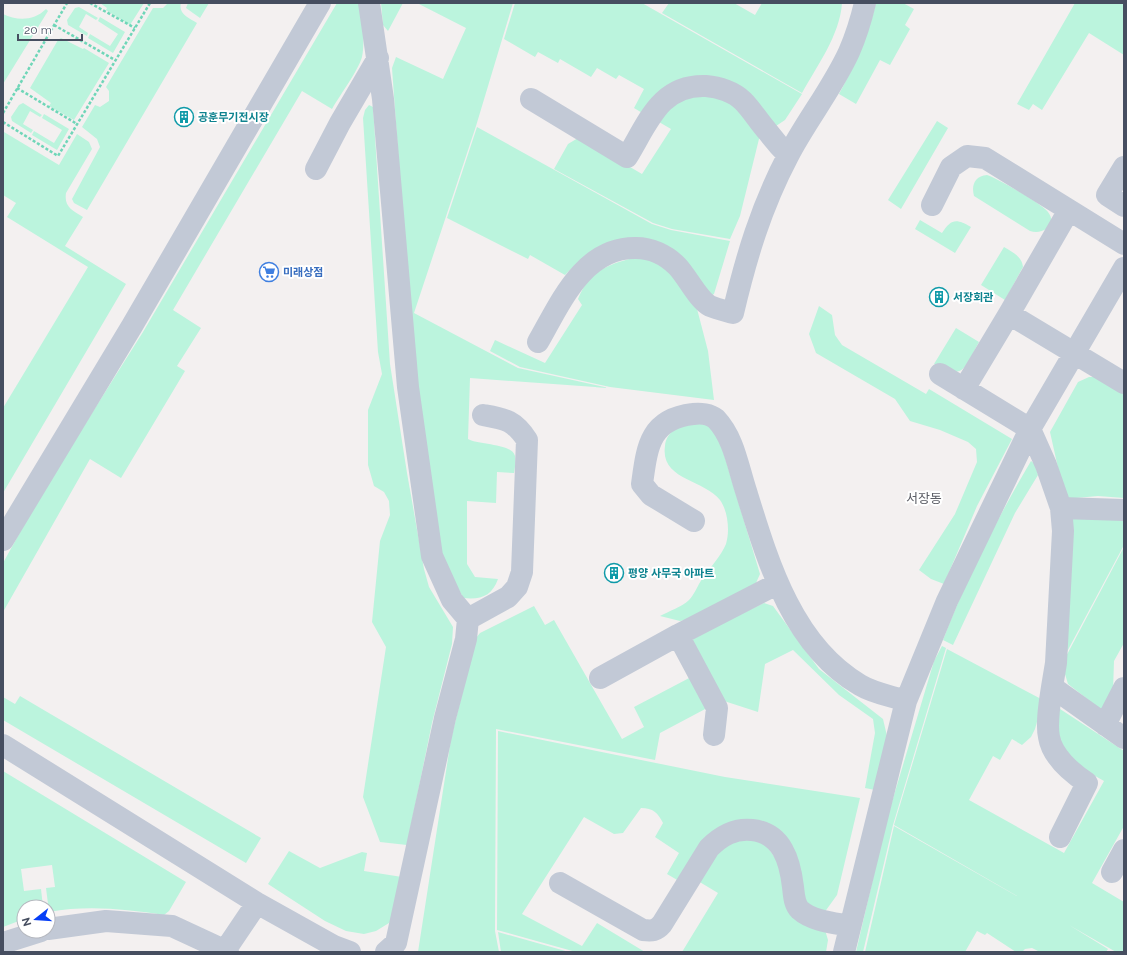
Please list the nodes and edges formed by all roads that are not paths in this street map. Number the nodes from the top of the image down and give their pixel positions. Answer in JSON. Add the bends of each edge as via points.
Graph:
{"nodes":[{"id":1,"x":320,"y":3,"type":"edge"},
{"id":2,"x":370,"y":3,"type":"edge"},
{"id":3,"x":865,"y":3,"type":"edge"},
{"id":4,"x":378,"y":58,"type":"junction"},
{"id":5,"x":531,"y":99,"type":"dead end"},
{"id":6,"x":788,"y":155,"type":"junction"},
{"id":7,"x":1124,"y":166,"type":"edge"},
{"id":8,"x":316,"y":169,"type":"dead end"},
{"id":9,"x":932,"y":205,"type":"dead end"},
{"id":10,"x":1124,"y":206,"type":"edge"},
{"id":11,"x":1069,"y":210,"type":"junction"},
{"id":12,"x":1124,"y":244,"type":"edge"},
{"id":13,"x":1124,"y":268,"type":"edge"},
{"id":14,"x":1009,"y":314,"type":"junction"},
{"id":15,"x":538,"y":342,"type":"dead end"},
{"id":16,"x":1074,"y":354,"type":"junction"},
{"id":17,"x":940,"y":374,"type":"dead end"},
{"id":18,"x":1124,"y":383,"type":"edge"},
{"id":19,"x":964,"y":389,"type":"junction"},
{"id":20,"x":483,"y":415,"type":"dead end"},
{"id":21,"x":1030,"y":429,"type":"junction"},
{"id":22,"x":1061,"y":508,"type":"junction"},
{"id":23,"x":1124,"y":510,"type":"edge"},
{"id":24,"x":694,"y":521,"type":"dead end"},
{"id":25,"x":3,"y":540,"type":"edge"},
{"id":26,"x":777,"y":584,"type":"junction"},
{"id":27,"x":468,"y":619,"type":"junction"},
{"id":28,"x":678,"y":635,"type":"junction"},
{"id":29,"x":600,"y":678,"type":"dead end"},
{"id":30,"x":1052,"y":688,"type":"junction"},
{"id":31,"x":1124,"y":688,"type":"edge"},
{"id":32,"x":906,"y":701,"type":"junction"},
{"id":33,"x":1105,"y":725,"type":"junction"},
{"id":34,"x":714,"y":736,"type":"dead end"},
{"id":35,"x":1124,"y":738,"type":"edge"},
{"id":36,"x":3,"y":745,"type":"edge"},
{"id":37,"x":1060,"y":837,"type":"dead end"},
{"id":38,"x":1124,"y":850,"type":"edge"},
{"id":39,"x":1112,"y":872,"type":"dead end"},
{"id":40,"x":560,"y":883,"type":"dead end"},
{"id":41,"x":257,"y":903,"type":"junction"},
{"id":42,"x":850,"y":926,"type":"junction"},
{"id":43,"x":56,"y":928,"type":"edge"},
{"id":44,"x":18,"y":939,"type":"edge"},
{"id":45,"x":3,"y":944,"type":"edge"},
{"id":46,"x":226,"y":951,"type":"edge"},
{"id":47,"x":350,"y":952,"type":"edge"},
{"id":48,"x":386,"y":952,"type":"edge"},
{"id":49,"x":844,"y":952,"type":"edge"}],
"edges":[{"from":1,"to":25,"type":"street","via":[[132,326]]},
{"from":2,"to":4,"type":"street"},
{"from":3,"to":6,"type":"street","via":[[850,51]]},
{"from":4,"to":8,"type":"street"},
{"from":4,"to":27,"type":"street","via":[[408,387],[432,556],[452,600]]},
{"from":5,"to":6,"type":"street","via":[[627,157],[660,103],[669,95],[678,90],[697,86],[713,87],[742,100]]},
{"from":6,"to":15,"type":"street","via":[[766,200],[755,231],[733,313],[709,306],[677,266],[662,255],[649,250],[616,250],[587,267],[573,282]]},
{"from":7,"to":10,"type":"street","via":[[1107,195]]},
{"from":9,"to":11,"type":"street","via":[[951,167],[967,156],[985,158]]},
{"from":11,"to":12,"type":"street"},
{"from":11,"to":14,"type":"street"},
{"from":13,"to":16,"type":"street"},
{"from":14,"to":16,"type":"street"},
{"from":14,"to":19,"type":"street"},
{"from":16,"to":18,"type":"street"},
{"from":16,"to":21,"type":"street"},
{"from":17,"to":19,"type":"street"},
{"from":19,"to":21,"type":"street"},
{"from":20,"to":27,"type":"street","via":[[507,419],[520,429],[527,440],[522,572],[518,587],[508,597]]},
{"from":21,"to":22,"type":"street"},
{"from":21,"to":32,"type":"street","via":[[947,601]]},
{"from":22,"to":23,"type":"street"},
{"from":22,"to":30,"type":"street","via":[[1063,531],[1056,663]]},
{"from":24,"to":26,"type":"street","via":[[651,495],[642,484],[648,448],[656,432],[665,423],[682,415],[701,413],[715,418],[729,438]]},
{"from":26,"to":28,"type":"street"},
{"from":26,"to":32,"type":"street","via":[[814,644],[840,672],[862,686]]},
{"from":27,"to":48,"type":"street","via":[[466,639],[445,718],[396,943]]},
{"from":28,"to":29,"type":"street"},
{"from":28,"to":34,"type":"street","via":[[717,708]]},
{"from":30,"to":33,"type":"street"},
{"from":30,"to":37,"type":"street","via":[[1048,737],[1060,760],[1072,773],[1087,783]]},
{"from":31,"to":33,"type":"street"},
{"from":32,"to":42,"type":"street"},
{"from":33,"to":35,"type":"street"},
{"from":36,"to":41,"type":"street"},
{"from":38,"to":39,"type":"street"},
{"from":40,"to":42,"type":"street","via":[[643,930],[651,931],[662,924],[709,848],[719,838],[729,833],[760,831],[772,836],[787,858],[799,909],[808,915]]},
{"from":41,"to":46,"type":"street"},
{"from":41,"to":47,"type":"street","via":[[334,946]]},
{"from":42,"to":49,"type":"street"},
{"from":43,"to":46,"type":"street","via":[[106,921],[172,926]]},
{"from":44,"to":45,"type":"street"}]}
